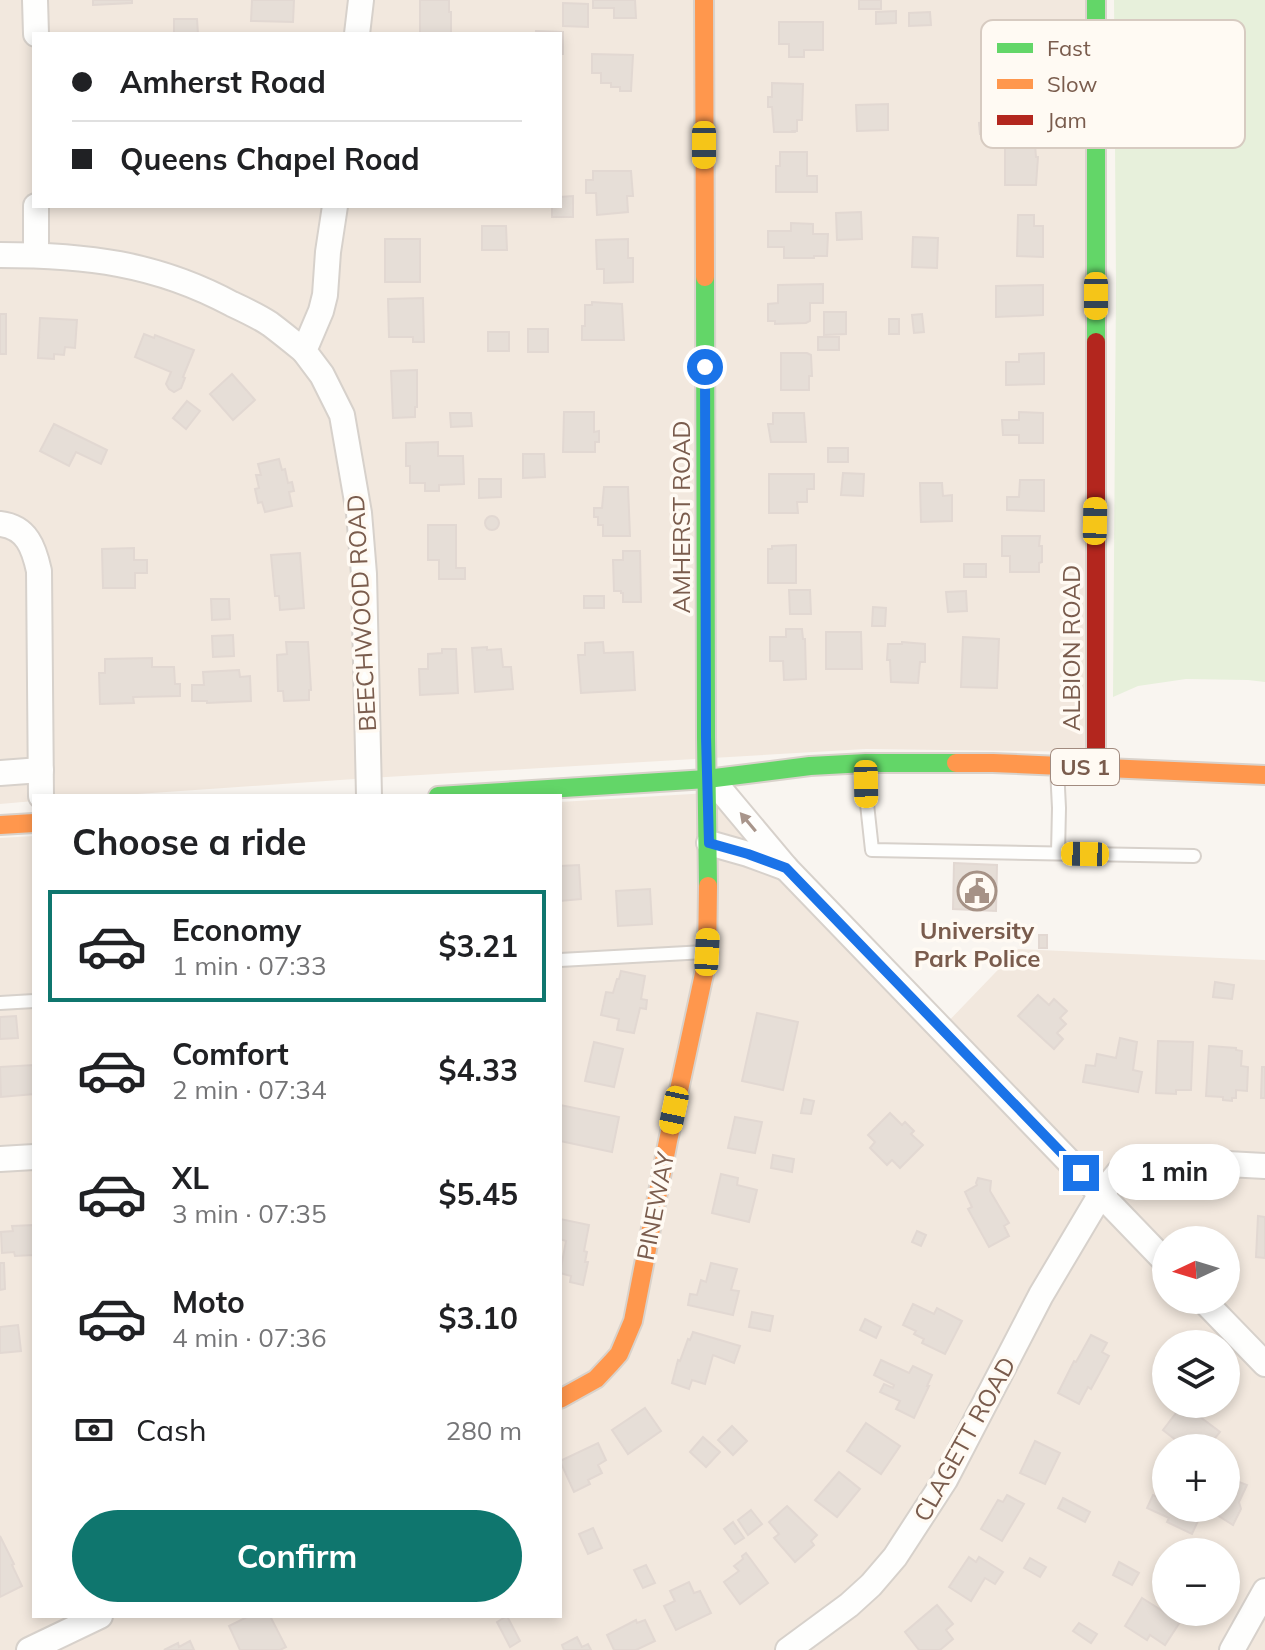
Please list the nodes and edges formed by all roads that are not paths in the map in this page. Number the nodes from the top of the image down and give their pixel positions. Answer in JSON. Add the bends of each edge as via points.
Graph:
{"nodes":[{"id":1,"x":35,"y":0,"type":"edge"},
{"id":2,"x":361,"y":0,"type":"edge"},
{"id":3,"x":704,"y":0,"type":"edge"},
{"id":4,"x":36,"y":32,"type":"edge"},
{"id":5,"x":357,"y":32,"type":"edge"},
{"id":6,"x":1096,"y":148,"type":"edge"},
{"id":7,"x":36,"y":208,"type":"edge"},
{"id":8,"x":335,"y":208,"type":"edge"},
{"id":9,"x":0,"y":255,"type":"edge"},
{"id":10,"x":36,"y":255,"type":"junction"},
{"id":11,"x":304,"y":351,"type":"junction"},
{"id":12,"x":0,"y":524,"type":"edge"},
{"id":13,"x":866,"y":763,"type":"junction"},
{"id":14,"x":1056,"y":766,"type":"junction"},
{"id":15,"x":1096,"y":768,"type":"junction"},
{"id":16,"x":41,"y":770,"type":"junction"},
{"id":17,"x":0,"y":773,"type":"edge"},
{"id":18,"x":1265,"y":775,"type":"edge"},
{"id":19,"x":708,"y":786,"type":"junction"},
{"id":20,"x":41,"y":794,"type":"edge"},
{"id":21,"x":369,"y":794,"type":"edge"},
{"id":22,"x":492,"y":794,"type":"edge"},
{"id":23,"x":32,"y":823,"type":"edge"},
{"id":24,"x":0,"y":825,"type":"edge"},
{"id":25,"x":709,"y":843,"type":"junction"},
{"id":26,"x":1058,"y":853,"type":"junction"},
{"id":27,"x":1194,"y":856,"type":"dead end"},
{"id":28,"x":786,"y":868,"type":"junction"},
{"id":29,"x":707,"y":952,"type":"junction"},
{"id":30,"x":562,"y":960,"type":"edge"},
{"id":31,"x":32,"y":1001,"type":"edge"},
{"id":32,"x":0,"y":1003,"type":"edge"},
{"id":33,"x":32,"y":1157,"type":"edge"},
{"id":34,"x":0,"y":1159,"type":"edge"},
{"id":35,"x":1265,"y":1166,"type":"edge"},
{"id":36,"x":1101,"y":1194,"type":"junction"},
{"id":37,"x":1152,"y":1247,"type":"edge"},
{"id":38,"x":1217,"y":1314,"type":"edge"},
{"id":39,"x":1265,"y":1364,"type":"edge"},
{"id":40,"x":562,"y":1398,"type":"edge"},
{"id":41,"x":1265,"y":1591,"type":"edge"},
{"id":42,"x":96,"y":1618,"type":"edge"},
{"id":43,"x":29,"y":1650,"type":"edge"},
{"id":44,"x":788,"y":1650,"type":"edge"},
{"id":45,"x":1232,"y":1650,"type":"edge"}],
"edges":[{"from":1,"to":4,"type":"street"},
{"from":2,"to":5,"type":"street"},
{"from":3,"to":19,"type":"street","name":"AMHERST ROAD"},
{"from":6,"to":15,"type":"street","name":"ALBION ROAD"},
{"from":7,"to":10,"type":"street"},
{"from":8,"to":11,"type":"street","via":[[325,295]]},
{"from":9,"to":10,"type":"street","name":"BEECHWOOD ROAD"},
{"from":10,"to":11,"type":"street","name":"BEECHWOOD ROAD","via":[[100,260],[170,276],[268,323]]},
{"from":11,"to":21,"type":"street","name":"BEECHWOOD ROAD","via":[[342,415],[359,513]]},
{"from":12,"to":16,"type":"street","via":[[24,533],[39,571]]},
{"from":13,"to":14,"type":"street","number":"US 1"},
{"from":13,"to":19,"type":"street","number":"US 1","via":[[810,766]]},
{"from":13,"to":26,"type":"lane","via":[[872,850]]},
{"from":14,"to":15,"type":"street","number":"US 1"},
{"from":14,"to":26,"type":"lane"},
{"from":15,"to":18,"type":"street","number":"US 1"},
{"from":16,"to":17,"type":"street"},
{"from":16,"to":20,"type":"street"},
{"from":19,"to":22,"type":"street","number":"US 1"},
{"from":19,"to":25,"type":"street","name":"PINEWAY"},
{"from":28,"to":19,"type":"street","one_way":true,"via":[[719,788]]},
{"from":23,"to":24,"type":"street"},
{"from":25,"to":28,"type":"street"},
{"from":25,"to":29,"type":"street","name":"PINEWAY"},
{"from":26,"to":27,"type":"lane"},
{"from":28,"to":36,"type":"street"},
{"from":29,"to":30,"type":"lane"},
{"from":29,"to":40,"type":"street","name":"PINEWAY","via":[[633,1321],[611,1363],[596,1379]]},
{"from":31,"to":32,"type":"lane"},
{"from":33,"to":34,"type":"street"},
{"from":35,"to":36,"type":"street","name":"CLAGETT ROAD","via":[[1134,1163]]},
{"from":36,"to":37,"type":"street"},
{"from":36,"to":44,"type":"street","name":"CLAGETT ROAD","via":[[1041,1295],[945,1480],[895,1557],[849,1605]]},
{"from":38,"to":39,"type":"street"},
{"from":41,"to":45,"type":"street"},
{"from":42,"to":43,"type":"street"}]}
